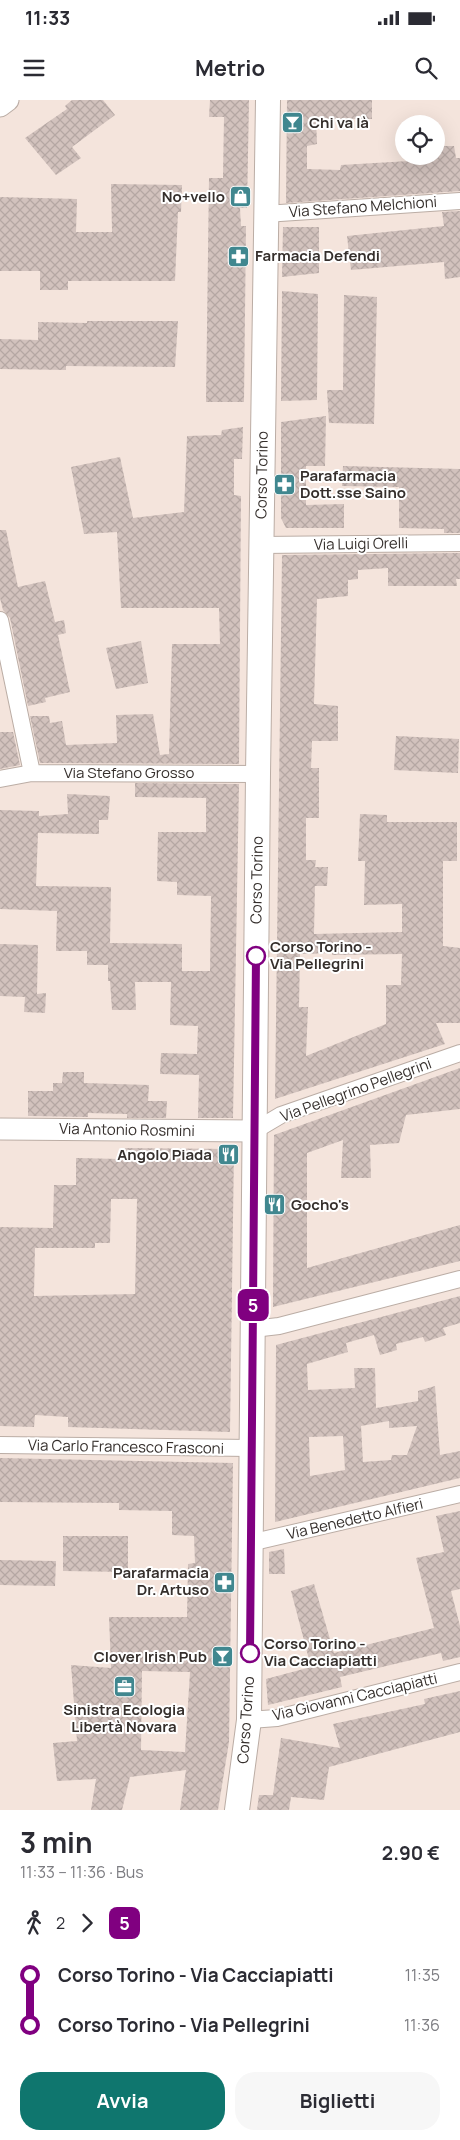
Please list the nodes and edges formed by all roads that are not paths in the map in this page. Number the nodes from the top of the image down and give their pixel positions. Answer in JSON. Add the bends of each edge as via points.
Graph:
{"nodes":[{"id":1,"x":8,"y":100,"type":"edge"},
{"id":2,"x":268,"y":100,"type":"edge"},
{"id":3,"x":0,"y":106,"type":"edge"},
{"id":4,"x":460,"y":200,"type":"edge"},
{"id":5,"x":265,"y":214,"type":"junction"},
{"id":6,"x":460,"y":543,"type":"edge"},
{"id":7,"x":261,"y":544,"type":"junction"},
{"id":8,"x":0,"y":620,"type":"edge"},
{"id":9,"x":32,"y":773,"type":"junction"},
{"id":10,"x":258,"y":774,"type":"junction"},
{"id":11,"x":0,"y":779,"type":"edge"},
{"id":12,"x":460,"y":1053,"type":"edge"},
{"id":13,"x":0,"y":1129,"type":"edge"},
{"id":14,"x":254,"y":1131,"type":"junction"},
{"id":15,"x":460,"y":1279,"type":"edge"},
{"id":16,"x":252,"y":1329,"type":"junction"},
{"id":17,"x":0,"y":1445,"type":"edge"},
{"id":18,"x":252,"y":1448,"type":"junction"},
{"id":19,"x":460,"y":1494,"type":"edge"},
{"id":20,"x":250,"y":1543,"type":"junction"},
{"id":21,"x":460,"y":1672,"type":"edge"},
{"id":22,"x":249,"y":1720,"type":"junction"},
{"id":23,"x":237,"y":1810,"type":"edge"}],
"edges":[{"from":1,"to":3,"type":"street"},
{"from":2,"to":5,"type":"main road","name":"Corso Torino"},
{"from":4,"to":5,"type":"street","name":"Via Stefano Melchioni"},
{"from":5,"to":7,"type":"main road","name":"Corso Torino"},
{"from":6,"to":7,"type":"street","name":"Via Luigi Orelli"},
{"from":7,"to":10,"type":"main road","name":"Corso Torino"},
{"from":8,"to":9,"type":"street"},
{"from":9,"to":10,"type":"street","name":"Via Stefano Grosso"},
{"from":9,"to":11,"type":"street","name":"Via Stefano Grosso"},
{"from":10,"to":14,"type":"main road","name":"Corso Torino"},
{"from":12,"to":14,"type":"street","name":"Via Pellegrino Pellegrini","via":[[281,1115]]},
{"from":13,"to":14,"type":"street","name":"Via Antonio Rosmini"},
{"from":14,"to":16,"type":"main road","name":"Corso Torino"},
{"from":15,"to":16,"type":"street","via":[[279,1326]]},
{"from":16,"to":18,"type":"main road","name":"Corso Torino"},
{"from":17,"to":18,"type":"street","name":"Via Carlo Francesco Frasconi"},
{"from":18,"to":20,"type":"main road","name":"Corso Torino"},
{"from":19,"to":20,"type":"street","name":"Via Benedetto Alfieri"},
{"from":20,"to":22,"type":"main road","name":"Corso Torino"},
{"from":21,"to":22,"type":"street","name":"Via Giovanni Cacciapiatti","via":[[277,1718]]},
{"from":22,"to":23,"type":"main road","name":"Corso Torino"}]}
